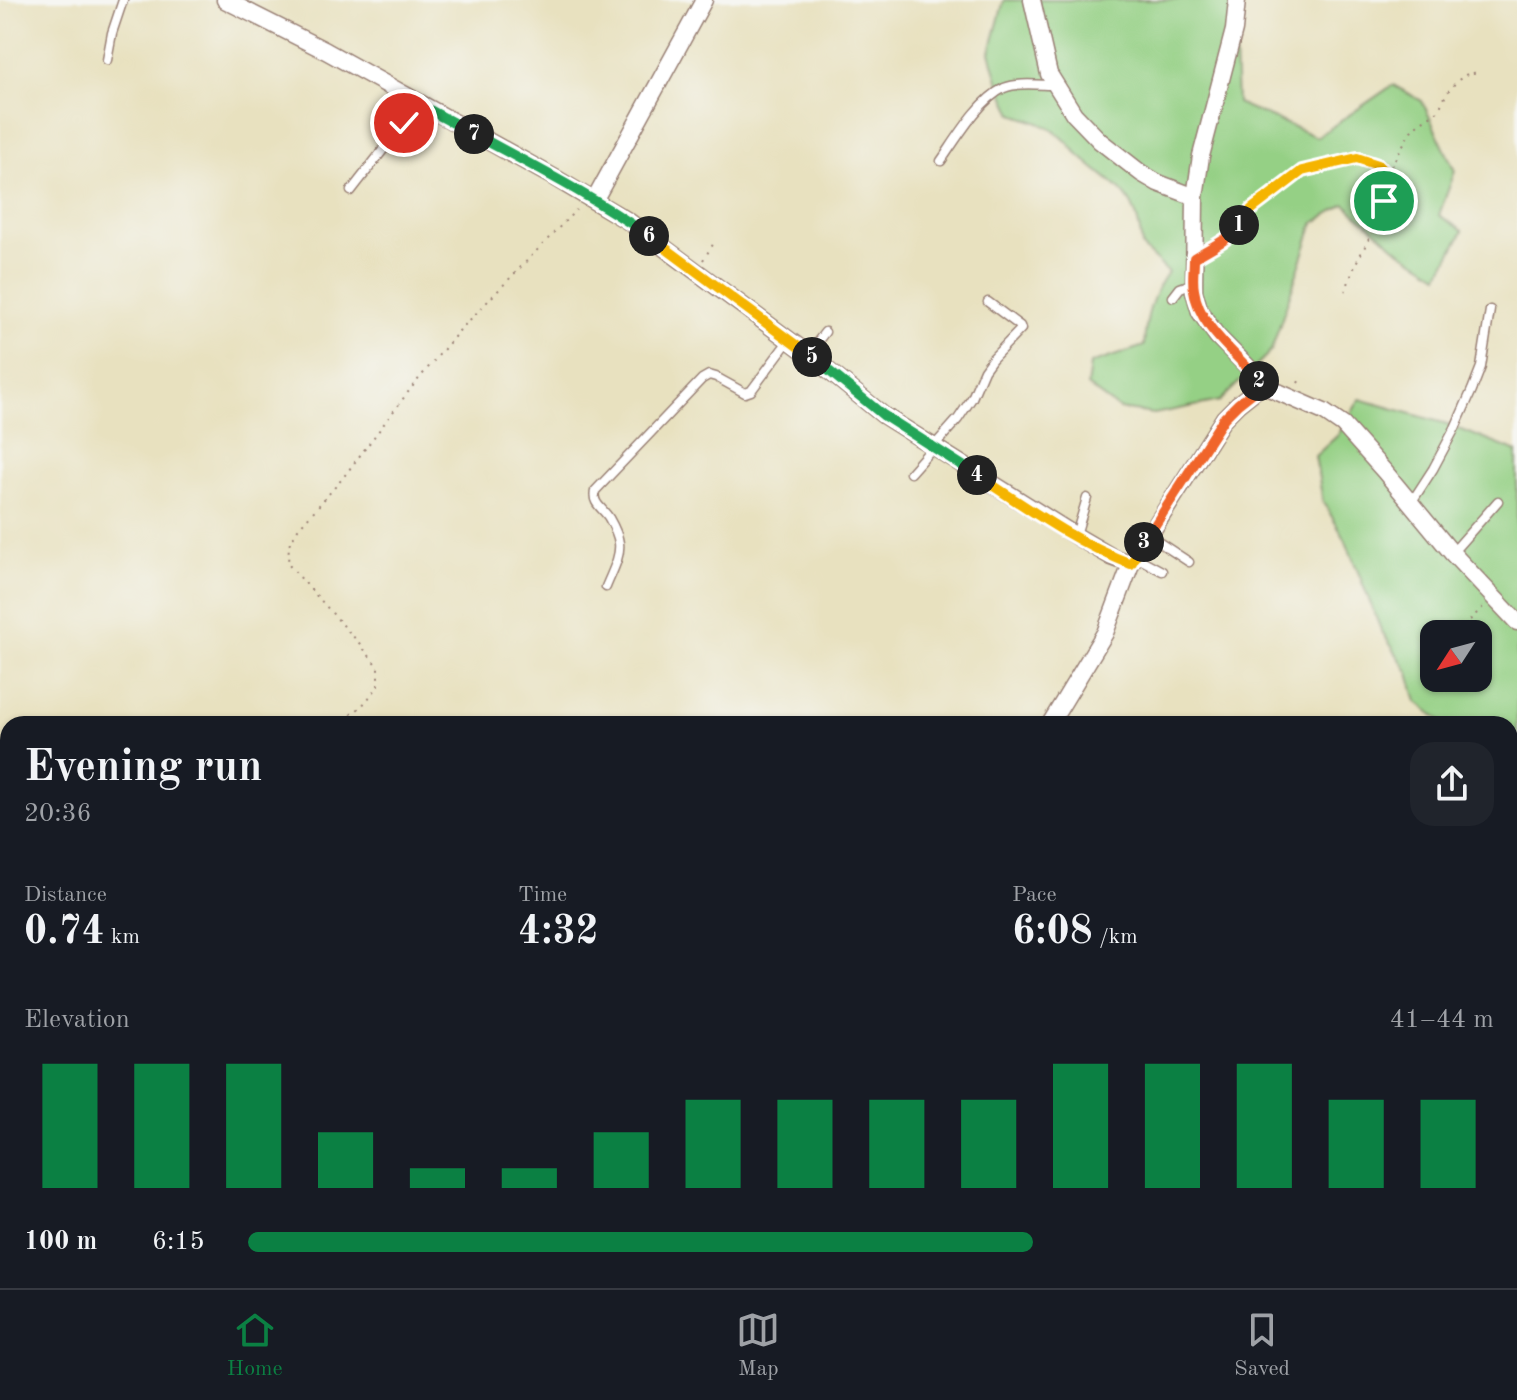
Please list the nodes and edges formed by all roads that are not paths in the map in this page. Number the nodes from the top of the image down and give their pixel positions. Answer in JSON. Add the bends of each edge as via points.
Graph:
{"nodes":[{"id":1,"x":123,"y":0,"type":"edge"},
{"id":2,"x":225,"y":0,"type":"edge"},
{"id":3,"x":704,"y":0,"type":"edge"},
{"id":4,"x":1032,"y":0,"type":"edge"},
{"id":5,"x":1237,"y":0,"type":"edge"},
{"id":6,"x":107,"y":60,"type":"dead end"},
{"id":7,"x":1056,"y":85,"type":"junction"},
{"id":8,"x":424,"y":107,"type":"junction"},
{"id":9,"x":941,"y":161,"type":"dead end"},
{"id":10,"x":351,"y":191,"type":"dead end"},
{"id":11,"x":1195,"y":197,"type":"junction"},
{"id":12,"x":591,"y":199,"type":"junction"},
{"id":13,"x":1194,"y":283,"type":"junction"},
{"id":14,"x":1173,"y":297,"type":"dead end"},
{"id":15,"x":988,"y":302,"type":"dead end"},
{"id":16,"x":1490,"y":310,"type":"dead end"},
{"id":17,"x":825,"y":332,"type":"dead end"},
{"id":18,"x":789,"y":340,"type":"junction"},
{"id":19,"x":808,"y":354,"type":"junction"},
{"id":20,"x":1262,"y":385,"type":"junction"},
{"id":21,"x":932,"y":446,"type":"junction"},
{"id":22,"x":910,"y":473,"type":"dead end"},
{"id":23,"x":1087,"y":498,"type":"dead end"},
{"id":24,"x":1498,"y":501,"type":"dead end"},
{"id":25,"x":1411,"y":503,"type":"junction"},
{"id":26,"x":1148,"y":535,"type":"junction"},
{"id":27,"x":1076,"y":536,"type":"junction"},
{"id":28,"x":1452,"y":553,"type":"junction"},
{"id":29,"x":1133,"y":560,"type":"junction"},
{"id":30,"x":1189,"y":562,"type":"dead end"},
{"id":31,"x":1162,"y":571,"type":"dead end"},
{"id":32,"x":606,"y":587,"type":"dead end"},
{"id":33,"x":1517,"y":622,"type":"edge"},
{"id":34,"x":1055,"y":716,"type":"edge"}],
"edges":[{"from":1,"to":6,"type":"lane"},
{"from":2,"to":8,"type":"street"},
{"from":3,"to":12,"type":"street"},
{"from":4,"to":7,"type":"street","via":[[1045,61]]},
{"from":5,"to":11,"type":"street"},
{"from":7,"to":9,"type":"lane","via":[[1005,88],[990,98]]},
{"from":7,"to":11,"type":"street","via":[[1074,114],[1108,147],[1158,183]]},
{"from":8,"to":10,"type":"lane","via":[[404,123]]},
{"from":8,"to":12,"type":"street"},
{"from":11,"to":13,"type":"street"},
{"from":12,"to":18,"type":"street"},
{"from":13,"to":14,"type":"lane"},
{"from":13,"to":20,"type":"street","via":[[1200,312]]},
{"from":15,"to":21,"type":"lane","via":[[1021,329],[992,359],[958,419]]},
{"from":16,"to":25,"type":"lane","via":[[1472,390],[1441,456]]},
{"from":17,"to":19,"type":"lane"},
{"from":18,"to":19,"type":"street"},
{"from":18,"to":32,"type":"lane","via":[[751,391],[745,393],[709,375],[702,379],[595,491],[593,497],[619,543]]},
{"from":19,"to":21,"type":"street","via":[[883,415]]},
{"from":20,"to":25,"type":"street","via":[[1343,425]]},
{"from":20,"to":26,"type":"street","via":[[1224,418]]},
{"from":21,"to":22,"type":"lane"},
{"from":21,"to":27,"type":"street"},
{"from":23,"to":27,"type":"lane"},
{"from":24,"to":28,"type":"lane"},
{"from":25,"to":28,"type":"street"},
{"from":26,"to":29,"type":"street"},
{"from":26,"to":30,"type":"lane"},
{"from":27,"to":29,"type":"street","via":[[1112,557]]},
{"from":28,"to":33,"type":"street"},
{"from":29,"to":31,"type":"lane"},
{"from":29,"to":34,"type":"street","via":[[1105,633]]}]}
